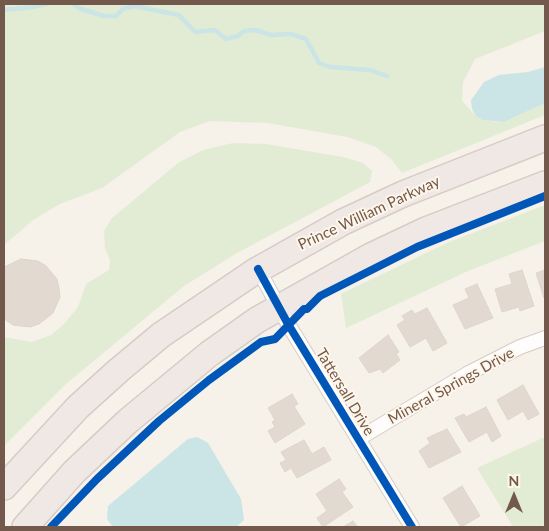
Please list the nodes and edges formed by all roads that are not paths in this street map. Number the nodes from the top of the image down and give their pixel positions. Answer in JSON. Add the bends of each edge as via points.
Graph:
{"nodes":[{"id":1,"x":545,"y":138,"type":"edge"},
{"id":2,"x":545,"y":184,"type":"edge"},
{"id":3,"x":258,"y":269,"type":"junction"},
{"id":4,"x":279,"y":307,"type":"junction"},
{"id":5,"x":545,"y":338,"type":"edge"},
{"id":6,"x":358,"y":439,"type":"junction"},
{"id":7,"x":4,"y":487,"type":"edge"},
{"id":8,"x":25,"y":527,"type":"edge"},
{"id":9,"x":412,"y":527,"type":"edge"}],
"edges":[{"from":1,"to":3,"type":"highway","name":"Prince William Parkway","via":[[386,202]]},
{"from":2,"to":4,"type":"highway","via":[[426,230]]},
{"from":3,"to":4,"type":"street","name":"Tattersall Drive"},
{"from":3,"to":7,"type":"highway","name":"Prince William Parkway","via":[[161,335],[119,370],[78,407]]},
{"from":4,"to":6,"type":"street","name":"Tattersall Drive"},
{"from":4,"to":8,"type":"highway","via":[[209,354],[163,390],[74,472]]},
{"from":5,"to":6,"type":"street","name":"Mineral Springs Drive","via":[[468,374]]},
{"from":6,"to":9,"type":"street","name":"Tattersall Drive"}]}
